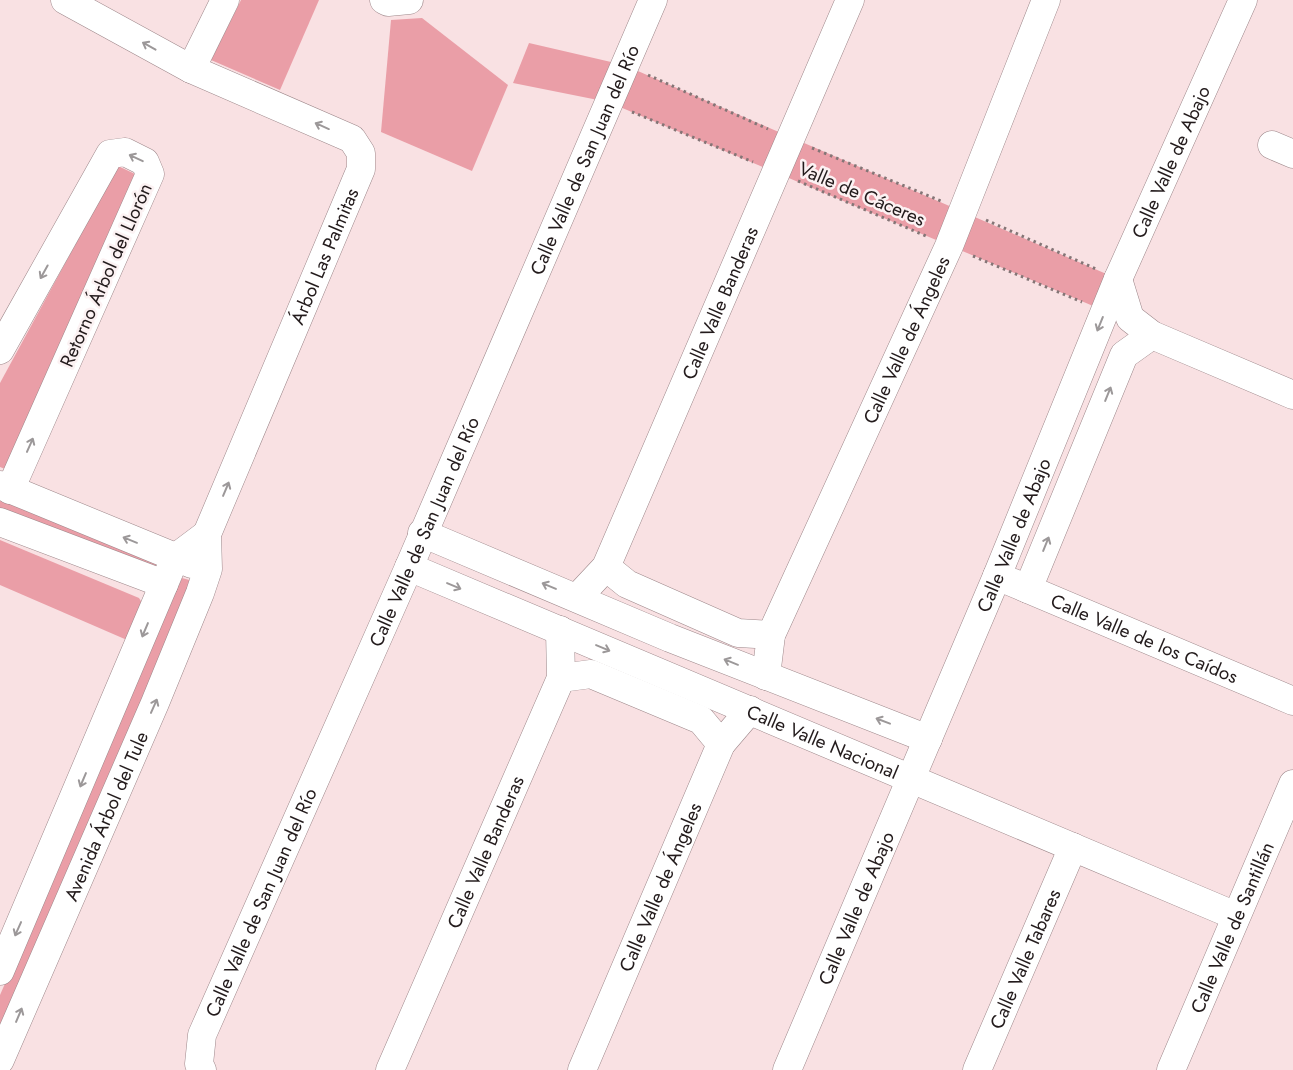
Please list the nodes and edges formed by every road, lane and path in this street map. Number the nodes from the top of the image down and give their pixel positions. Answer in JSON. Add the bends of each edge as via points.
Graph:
{"nodes":[{"id":1,"x":65,"y":0,"type":"edge"},
{"id":2,"x":225,"y":0,"type":"edge"},
{"id":3,"x":384,"y":0,"type":"edge"},
{"id":4,"x":409,"y":0,"type":"edge"},
{"id":5,"x":652,"y":0,"type":"edge"},
{"id":6,"x":850,"y":0,"type":"edge"},
{"id":7,"x":1046,"y":0,"type":"edge"},
{"id":8,"x":1243,"y":0,"type":"edge"},
{"id":9,"x":624,"y":65,"type":"junction"},
{"id":10,"x":192,"y":69,"type":"junction"},
{"id":11,"x":608,"y":102,"type":"junction"},
{"id":12,"x":791,"y":140,"type":"junction"},
{"id":13,"x":777,"y":172,"type":"junction"},
{"id":14,"x":964,"y":210,"type":"junction"},
{"id":15,"x":949,"y":246,"type":"junction"},
{"id":16,"x":1118,"y":279,"type":"junction"},
{"id":17,"x":1105,"y":311,"type":"junction"},
{"id":18,"x":1152,"y":335,"type":"junction"},
{"id":19,"x":0,"y":350,"type":"edge"},
{"id":20,"x":1293,"y":395,"type":"edge"},
{"id":21,"x":5,"y":487,"type":"edge"},
{"id":22,"x":72,"y":516,"type":"junction"},
{"id":23,"x":0,"y":522,"type":"edge"},
{"id":24,"x":422,"y":533,"type":"junction"},
{"id":25,"x":207,"y":534,"type":"junction"},
{"id":26,"x":59,"y":545,"type":"junction"},
{"id":27,"x":175,"y":558,"type":"junction"},
{"id":28,"x":409,"y":567,"type":"junction"},
{"id":29,"x":606,"y":567,"type":"junction"},
{"id":30,"x":208,"y":569,"type":"junction"},
{"id":31,"x":997,"y":576,"type":"junction"},
{"id":32,"x":164,"y":584,"type":"junction"},
{"id":33,"x":1028,"y":589,"type":"junction"},
{"id":34,"x":577,"y":598,"type":"junction"},
{"id":35,"x":560,"y":630,"type":"junction"},
{"id":36,"x":771,"y":635,"type":"junction"},
{"id":37,"x":670,"y":638,"type":"junction"},
{"id":38,"x":656,"y":671,"type":"junction"},
{"id":39,"x":766,"y":676,"type":"junction"},
{"id":40,"x":561,"y":678,"type":"junction"},
{"id":41,"x":1293,"y":701,"type":"edge"},
{"id":42,"x":750,"y":710,"type":"junction"},
{"id":43,"x":928,"y":738,"type":"junction"},
{"id":44,"x":721,"y":744,"type":"junction"},
{"id":45,"x":910,"y":779,"type":"junction"},
{"id":46,"x":1293,"y":784,"type":"edge"},
{"id":47,"x":1073,"y":847,"type":"junction"},
{"id":48,"x":1236,"y":916,"type":"junction"},
{"id":49,"x":0,"y":971,"type":"edge"},
{"id":50,"x":0,"y":1060,"type":"edge"},
{"id":51,"x":201,"y":1067,"type":"edge"},
{"id":52,"x":390,"y":1070,"type":"edge"},
{"id":53,"x":582,"y":1070,"type":"edge"},
{"id":54,"x":787,"y":1070,"type":"edge"},
{"id":55,"x":977,"y":1070,"type":"edge"},
{"id":56,"x":1171,"y":1070,"type":"edge"}],
"edges":[{"from":10,"to":1,"type":"street","name":"Árbol Las Palmitas","one_way":true},
{"from":2,"to":10,"type":"street"},
{"from":3,"to":4,"type":"street"},
{"from":5,"to":9,"type":"street","name":"Calle Valle de San Juan del Río"},
{"from":6,"to":12,"type":"street","name":"Calle Valle Banderas"},
{"from":7,"to":14,"type":"street","name":"Calle Valle de Ángeles"},
{"from":8,"to":16,"type":"street","name":"Calle Valle de Abajo"},
{"from":9,"to":11,"type":"street","name":"Calle Valle de San Juan del Río"},
{"from":9,"to":12,"type":"path","name":"Valle de Cáceres"},
{"from":25,"to":10,"type":"street","name":"Árbol Las Palmitas","one_way":true,"via":[[361,169],[361,153],[352,139]]},
{"from":11,"to":13,"type":"path","name":"Valle de Cáceres"},
{"from":11,"to":24,"type":"street","name":"Calle Valle de San Juan del Río"},
{"from":12,"to":13,"type":"street","name":"Calle Valle Banderas"},
{"from":12,"to":14,"type":"path","name":"Valle de Cáceres"},
{"from":13,"to":15,"type":"path","name":"Valle de Cáceres"},
{"from":13,"to":29,"type":"street","name":"Calle Valle Banderas"},
{"from":14,"to":15,"type":"street","name":"Calle Valle de Ángeles"},
{"from":14,"to":16,"type":"path","name":"Valle de Cáceres"},
{"from":15,"to":17,"type":"path","name":"Valle de Cáceres"},
{"from":15,"to":36,"type":"street","name":"Calle Valle de Ángeles"},
{"from":16,"to":17,"type":"street","name":"Calle Valle de Abajo"},
{"from":16,"to":18,"type":"street","via":[[1130,318]]},
{"from":17,"to":31,"type":"street","name":"Calle Valle de Abajo","one_way":true},
{"from":18,"to":20,"type":"street"},
{"from":33,"to":18,"type":"street","name":"Calle Valle de Abajo","one_way":true,"via":[[1124,355]]},
{"from":21,"to":19,"type":"street","name":"Retorno Árbol del Llorón","one_way":true,"via":[[150,174],[145,162],[124,152],[110,154]]},
{"from":21,"to":22,"type":"street"},
{"from":22,"to":26,"type":"street"},
{"from":27,"to":22,"type":"street","one_way":true},
{"from":23,"to":26,"type":"street"},
{"from":24,"to":28,"type":"street","name":"Calle Valle de San Juan del Río"},
{"from":34,"to":24,"type":"street","name":"Calle Valle Nacional","one_way":true},
{"from":25,"to":27,"type":"street"},
{"from":25,"to":30,"type":"street","name":"Árbol Las Palmitas"},
{"from":26,"to":32,"type":"street"},
{"from":27,"to":30,"type":"street"},
{"from":27,"to":32,"type":"street","name":"Avenida Árbol del Tule"},
{"from":28,"to":35,"type":"street","name":"Calle Valle Nacional","one_way":true},
{"from":28,"to":51,"type":"street","name":"Calle Valle de San Juan del Río","via":[[202,1035]]},
{"from":29,"to":34,"type":"street","name":"Calle Valle Banderas"},
{"from":29,"to":36,"type":"street","via":[[627,584],[738,633]]},
{"from":50,"to":30,"type":"street","name":"Avenida Árbol del Tule","one_way":true,"via":[[155,703]]},
{"from":31,"to":33,"type":"street","name":"Calle Valle de los Caídos"},
{"from":31,"to":43,"type":"street","name":"Calle Valle de Abajo"},
{"from":32,"to":49,"type":"street","name":"Avenida Árbol del Tule","one_way":true},
{"from":33,"to":41,"type":"street","name":"Calle Valle de los Caídos"},
{"from":34,"to":37,"type":"street","name":"Calle Valle Nacional"},
{"from":35,"to":38,"type":"street","name":"Calle Valle Nacional","one_way":true},
{"from":35,"to":40,"type":"street","name":"Calle Valle Banderas"},
{"from":36,"to":39,"type":"street","name":"Calle Valle de Ángeles"},
{"from":37,"to":38,"type":"street"},
{"from":39,"to":37,"type":"street","name":"Calle Valle Nacional","one_way":true},
{"from":38,"to":42,"type":"street","name":"Calle Valle Nacional"},
{"from":43,"to":39,"type":"street","name":"Calle Valle Nacional","one_way":true},
{"from":40,"to":44,"type":"street","via":[[590,674],[701,720]]},
{"from":40,"to":52,"type":"street","name":"Calle Valle Banderas"},
{"from":42,"to":44,"type":"street","name":"Calle Valle de Ángeles"},
{"from":42,"to":45,"type":"street","name":"Calle Valle Nacional"},
{"from":43,"to":45,"type":"street","name":"Calle Valle de Abajo"},
{"from":44,"to":53,"type":"street","name":"Calle Valle de Ángeles"},
{"from":45,"to":47,"type":"street","name":"Calle Valle Nacional"},
{"from":45,"to":54,"type":"street","name":"Calle Valle de Abajo"},
{"from":46,"to":48,"type":"street","name":"Calle Valle de Santillán"},
{"from":47,"to":48,"type":"street","name":"Calle Valle Nacional"},
{"from":47,"to":55,"type":"street","name":"Calle Valle Tabares"},
{"from":48,"to":56,"type":"street","name":"Calle Valle de Santillán"}]}
